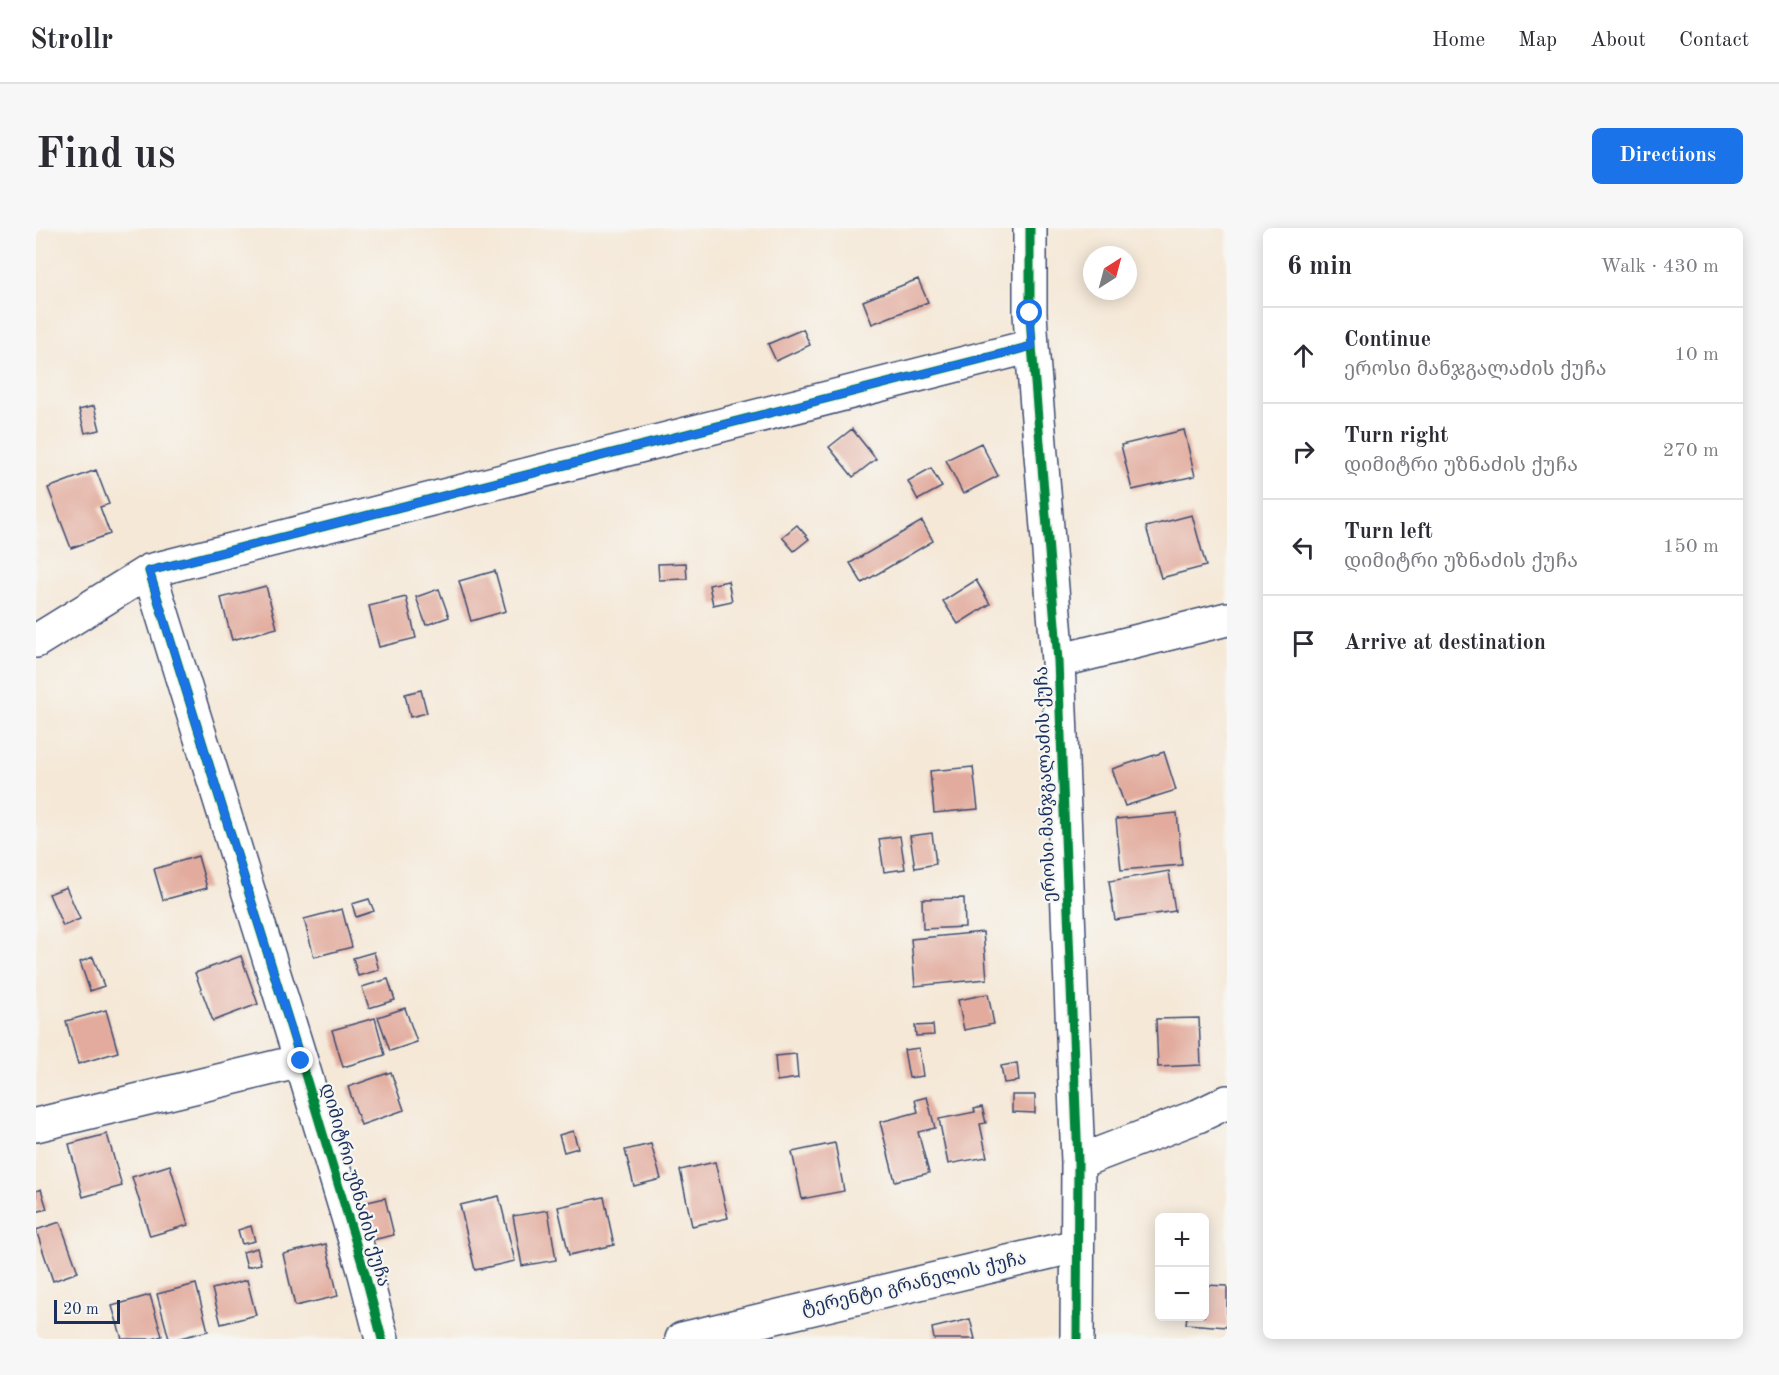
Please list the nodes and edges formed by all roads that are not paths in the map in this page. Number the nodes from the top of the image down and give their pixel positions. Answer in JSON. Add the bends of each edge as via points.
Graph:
{"nodes":[{"id":1,"x":1030,"y":228,"type":"edge"},
{"id":2,"x":1032,"y":346,"type":"junction"},
{"id":3,"x":149,"y":571,"type":"junction"},
{"id":4,"x":1227,"y":620,"type":"edge"},
{"id":5,"x":36,"y":641,"type":"edge"},
{"id":6,"x":1058,"y":661,"type":"junction"},
{"id":7,"x":301,"y":1061,"type":"junction"},
{"id":8,"x":1227,"y":1102,"type":"edge"},
{"id":9,"x":36,"y":1125,"type":"edge"},
{"id":10,"x":1078,"y":1162,"type":"junction"},
{"id":11,"x":1076,"y":1246,"type":"junction"},
{"id":12,"x":382,"y":1339,"type":"edge"},
{"id":13,"x":682,"y":1339,"type":"edge"},
{"id":14,"x":1077,"y":1339,"type":"edge"}],
"edges":[{"from":1,"to":2,"type":"street","name":"ეროსი მანჯგალაძის ქუჩა"},
{"from":2,"to":3,"type":"street"},
{"from":2,"to":6,"type":"street","name":"ეროსი მანჯგალაძის ქუჩა"},
{"from":3,"to":5,"type":"street"},
{"from":3,"to":7,"type":"street","name":"დიმიტრი უზნაძის ქუჩა"},
{"from":4,"to":6,"type":"street"},
{"from":6,"to":10,"type":"street","name":"ეროსი მანჯგალაძის ქუჩა"},
{"from":7,"to":9,"type":"street"},
{"from":7,"to":12,"type":"street","name":"დიმიტრი უზნაძის ქუჩა"},
{"from":8,"to":10,"type":"street"},
{"from":10,"to":11,"type":"street","name":"ეროსი მანჯგალაძის ქუჩა"},
{"from":11,"to":13,"type":"street","name":"ტერენტი გრანელის ქუჩა"},
{"from":11,"to":14,"type":"street","name":"ეროსი მანჯგალაძის ქუჩა"}]}
